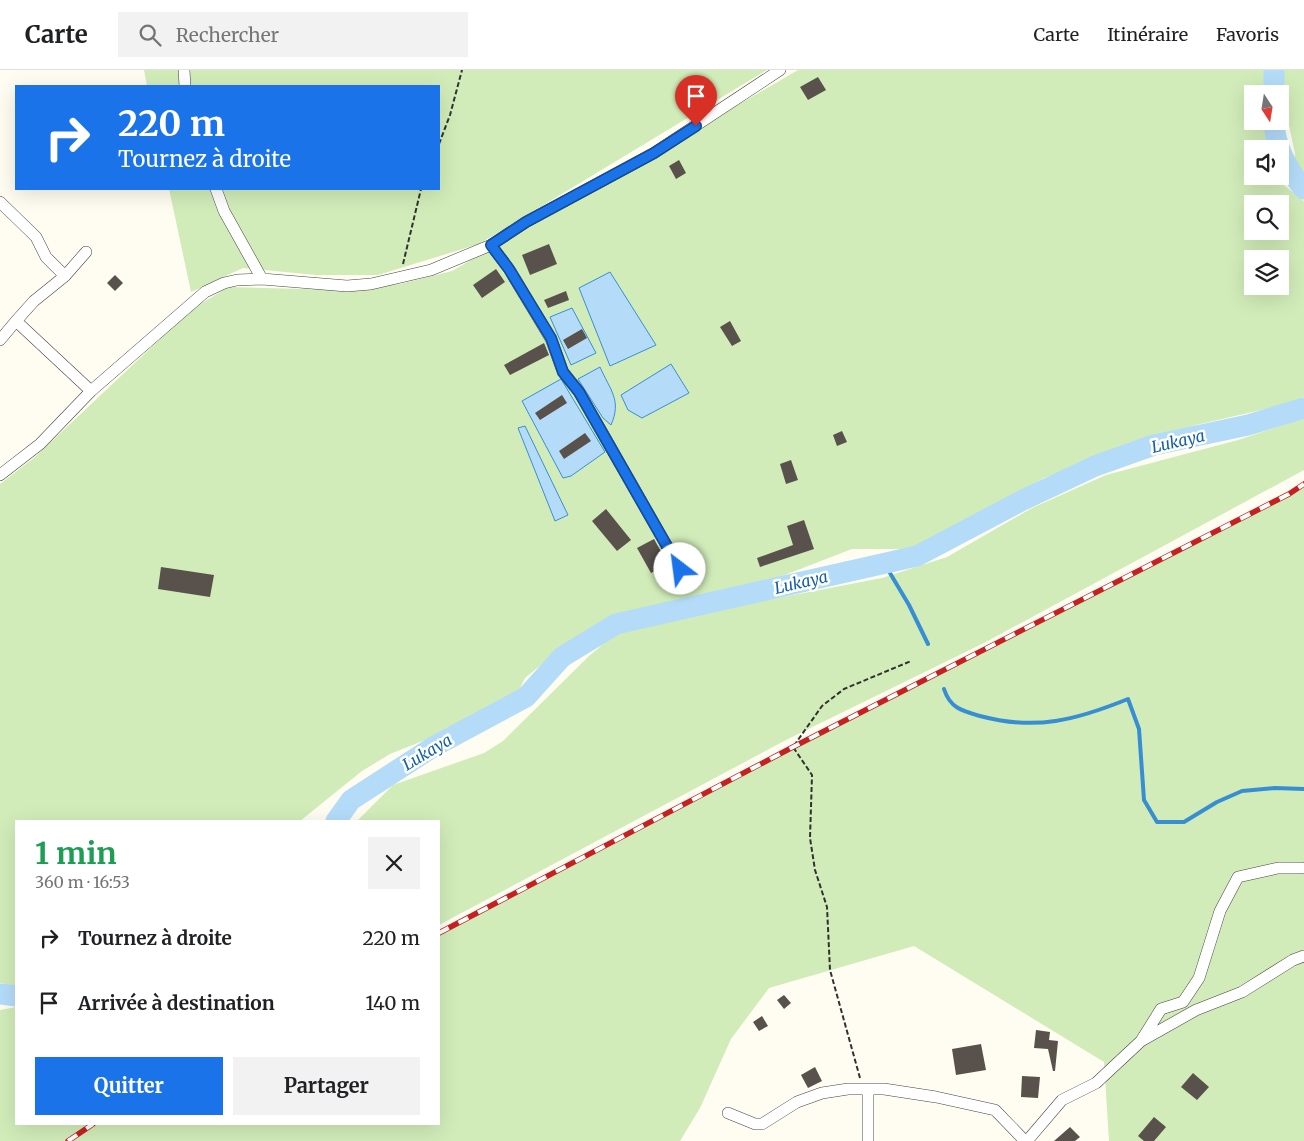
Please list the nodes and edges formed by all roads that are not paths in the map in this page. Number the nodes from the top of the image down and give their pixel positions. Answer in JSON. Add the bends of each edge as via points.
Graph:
{"nodes":[{"id":1,"x":184,"y":70,"type":"edge"},
{"id":2,"x":780,"y":70,"type":"edge"},
{"id":3,"x":185,"y":85,"type":"edge"},
{"id":4,"x":216,"y":190,"type":"edge"},
{"id":5,"x":0,"y":202,"type":"edge"},
{"id":6,"x":491,"y":245,"type":"junction"},
{"id":7,"x":86,"y":252,"type":"dead end"},
{"id":8,"x":65,"y":276,"type":"junction"},
{"id":9,"x":262,"y":279,"type":"junction"},
{"id":10,"x":16,"y":321,"type":"junction"},
{"id":11,"x":0,"y":340,"type":"edge"},
{"id":12,"x":91,"y":391,"type":"junction"},
{"id":13,"x":0,"y":475,"type":"edge"},
{"id":14,"x":680,"y":569,"type":"dead end"},
{"id":15,"x":1302,"y":868,"type":"dead end"},
{"id":16,"x":1304,"y":956,"type":"edge"},
{"id":17,"x":1142,"y":1041,"type":"junction"},
{"id":18,"x":866,"y":1089,"type":"junction"},
{"id":19,"x":728,"y":1113,"type":"dead end"},
{"id":20,"x":868,"y":1141,"type":"edge"},
{"id":21,"x":1026,"y":1141,"type":"edge"}],
"edges":[{"from":1,"to":3,"type":"street"},
{"from":2,"to":6,"type":"street","via":[[654,153],[526,222]]},
{"from":4,"to":9,"type":"street","via":[[232,226]]},
{"from":5,"to":8,"type":"street","via":[[36,237],[46,257]]},
{"from":6,"to":9,"type":"street","via":[[431,270],[371,284],[347,286]]},
{"from":6,"to":14,"type":"street","via":[[551,338],[563,372],[579,392]]},
{"from":7,"to":8,"type":"street"},
{"from":8,"to":10,"type":"street","via":[[34,301]]},
{"from":9,"to":12,"type":"street","via":[[224,283],[205,292]]},
{"from":10,"to":11,"type":"street"},
{"from":10,"to":12,"type":"street"},
{"from":12,"to":13,"type":"street","via":[[40,444]]},
{"from":15,"to":17,"type":"street","via":[[1278,868],[1238,877],[1220,911],[1199,978],[1183,1002],[1161,1009]]},
{"from":16,"to":17,"type":"street","via":[[1242,992],[1196,1010]]},
{"from":17,"to":21,"type":"street","via":[[1096,1083],[1062,1100]]},
{"from":18,"to":19,"type":"street","via":[[822,1093],[797,1102],[762,1124]]},
{"from":18,"to":20,"type":"street"},
{"from":18,"to":21,"type":"street","via":[[936,1096],[995,1110]]}]}
